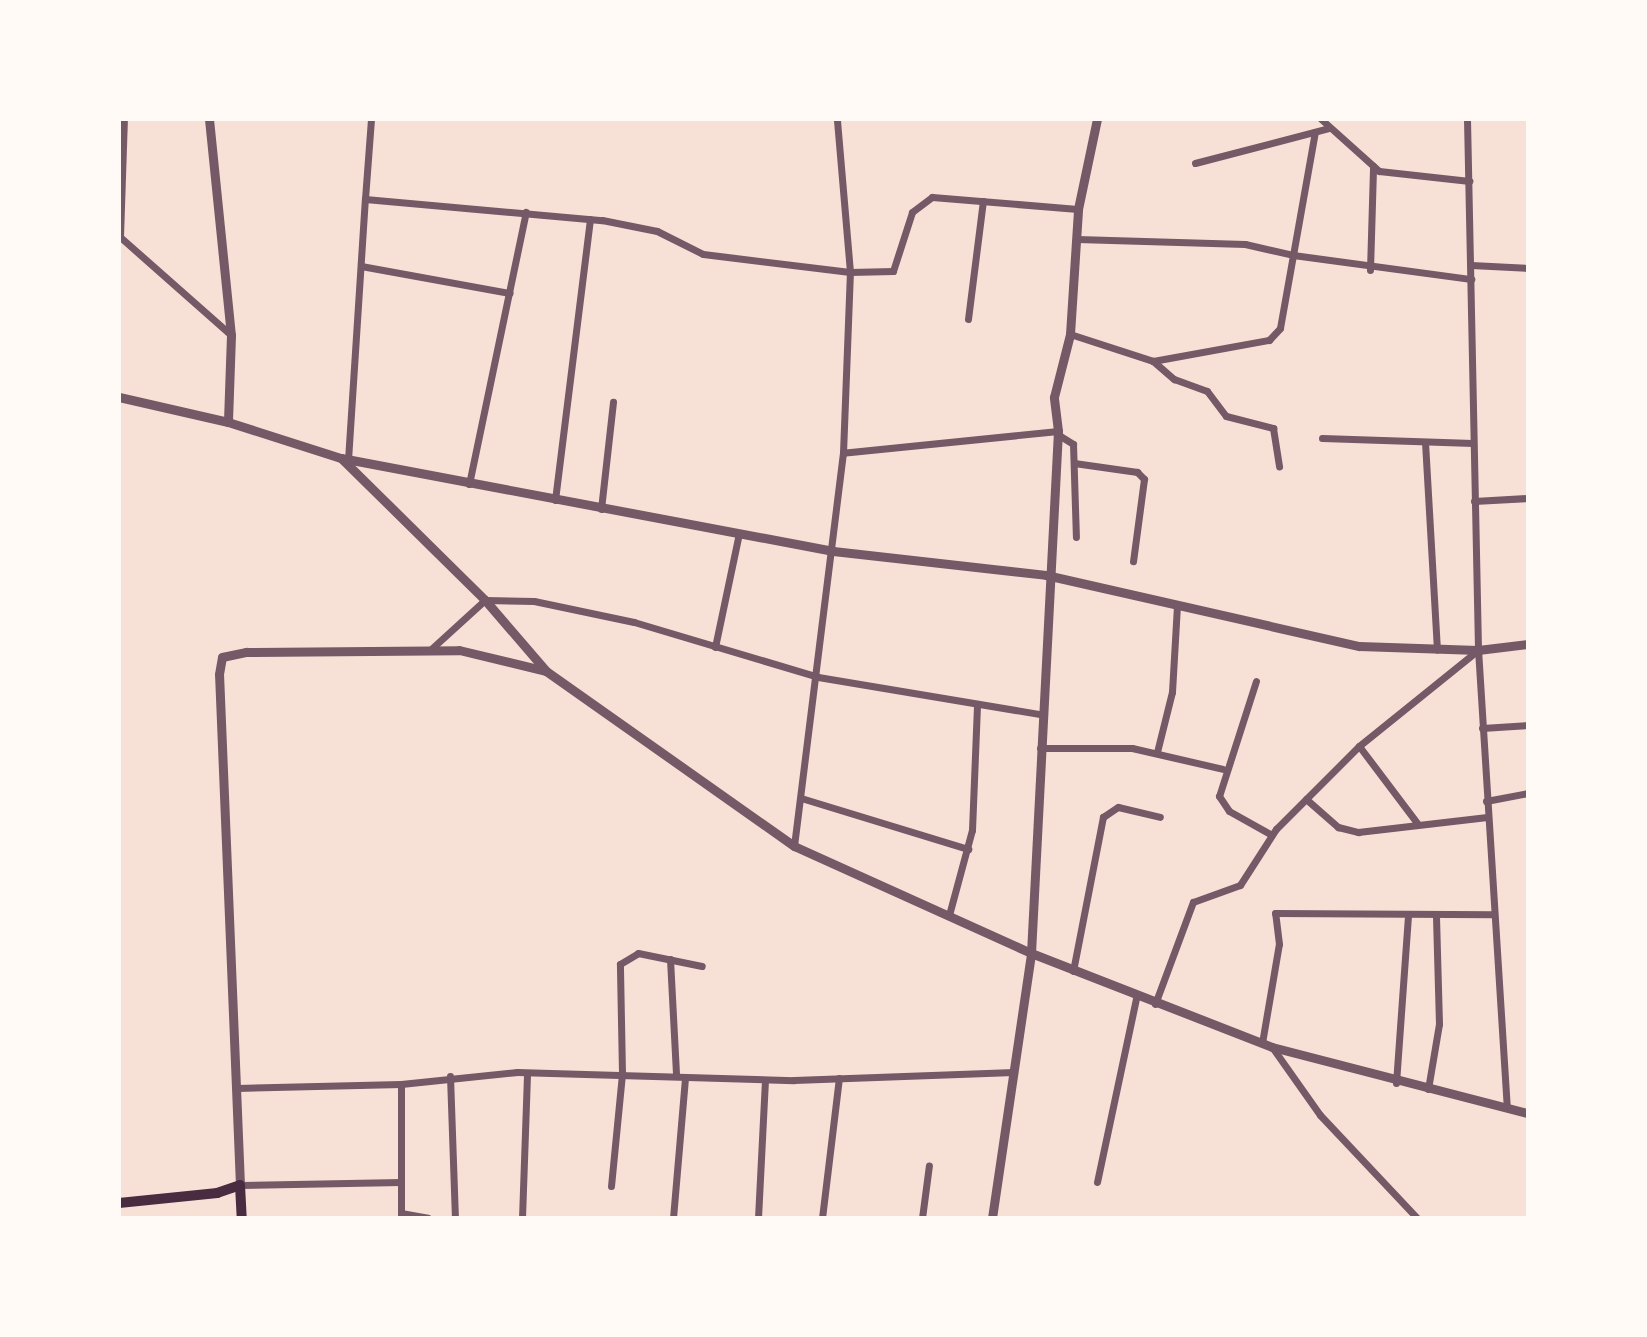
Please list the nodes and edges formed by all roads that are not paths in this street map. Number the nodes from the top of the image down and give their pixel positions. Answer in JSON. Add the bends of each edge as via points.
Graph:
{"nodes":[{"id":1,"x":124,"y":119,"type":"edge"},
{"id":2,"x":209,"y":119,"type":"edge"},
{"id":3,"x":371,"y":119,"type":"edge"},
{"id":4,"x":837,"y":119,"type":"edge"},
{"id":5,"x":1097,"y":119,"type":"edge"},
{"id":6,"x":1321,"y":119,"type":"edge"},
{"id":7,"x":1467,"y":119,"type":"edge"},
{"id":8,"x":1329,"y":128,"type":"junction"},
{"id":9,"x":1315,"y":132,"type":"junction"},
{"id":10,"x":1195,"y":163,"type":"dead end"},
{"id":11,"x":1373,"y":166,"type":"junction"},
{"id":12,"x":1469,"y":181,"type":"junction"},
{"id":13,"x":365,"y":199,"type":"junction"},
{"id":14,"x":983,"y":201,"type":"junction"},
{"id":15,"x":1078,"y":209,"type":"junction"},
{"id":16,"x":526,"y":212,"type":"junction"},
{"id":17,"x":590,"y":219,"type":"junction"},
{"id":18,"x":120,"y":237,"type":"edge"},
{"id":19,"x":1077,"y":239,"type":"junction"},
{"id":20,"x":1293,"y":255,"type":"junction"},
{"id":21,"x":1471,"y":265,"type":"junction"},
{"id":22,"x":361,"y":266,"type":"junction"},
{"id":23,"x":1528,"y":268,"type":"edge"},
{"id":24,"x":1370,"y":270,"type":"junction"},
{"id":25,"x":849,"y":272,"type":"junction"},
{"id":26,"x":1471,"y":278,"type":"junction"},
{"id":27,"x":510,"y":293,"type":"junction"},
{"id":28,"x":968,"y":318,"type":"dead end"},
{"id":29,"x":1070,"y":334,"type":"junction"},
{"id":30,"x":231,"y":335,"type":"junction"},
{"id":31,"x":1153,"y":361,"type":"junction"},
{"id":32,"x":119,"y":397,"type":"edge"},
{"id":33,"x":613,"y":402,"type":"dead end"},
{"id":34,"x":228,"y":422,"type":"junction"},
{"id":35,"x":1058,"y":432,"type":"junction"},
{"id":36,"x":1322,"y":438,"type":"dead end"},
{"id":37,"x":1425,"y":442,"type":"junction"},
{"id":38,"x":1474,"y":443,"type":"junction"},
{"id":39,"x":843,"y":453,"type":"junction"},
{"id":40,"x":345,"y":459,"type":"junction"},
{"id":41,"x":1074,"y":463,"type":"junction"},
{"id":42,"x":1279,"y":467,"type":"dead end"},
{"id":43,"x":469,"y":484,"type":"junction"},
{"id":44,"x":1528,"y":498,"type":"edge"},
{"id":45,"x":555,"y":500,"type":"junction"},
{"id":46,"x":1474,"y":501,"type":"junction"},
{"id":47,"x":601,"y":509,"type":"junction"},
{"id":48,"x":740,"y":533,"type":"junction"},
{"id":49,"x":1076,"y":537,"type":"dead end"},
{"id":50,"x":832,"y":551,"type":"junction"},
{"id":51,"x":1133,"y":561,"type":"dead end"},
{"id":52,"x":1046,"y":575,"type":"junction"},
{"id":53,"x":485,"y":600,"type":"junction"},
{"id":54,"x":1177,"y":605,"type":"junction"},
{"id":55,"x":1528,"y":644,"type":"edge"},
{"id":56,"x":715,"y":648,"type":"junction"},
{"id":57,"x":430,"y":650,"type":"junction"},
{"id":58,"x":1437,"y":650,"type":"junction"},
{"id":59,"x":1478,"y":650,"type":"junction"},
{"id":60,"x":546,"y":671,"type":"junction"},
{"id":61,"x":818,"y":677,"type":"junction"},
{"id":62,"x":1256,"y":681,"type":"dead end"},
{"id":63,"x":977,"y":705,"type":"junction"},
{"id":64,"x":1040,"y":714,"type":"junction"},
{"id":65,"x":1528,"y":725,"type":"edge"},
{"id":66,"x":1482,"y":728,"type":"junction"},
{"id":67,"x":1359,"y":746,"type":"junction"},
{"id":68,"x":1040,"y":748,"type":"junction"},
{"id":69,"x":1157,"y":752,"type":"junction"},
{"id":70,"x":1223,"y":769,"type":"junction"},
{"id":71,"x":1528,"y":793,"type":"edge"},
{"id":72,"x":801,"y":798,"type":"junction"},
{"id":73,"x":1306,"y":799,"type":"junction"},
{"id":74,"x":1486,"y":801,"type":"junction"},
{"id":75,"x":1160,"y":817,"type":"dead end"},
{"id":76,"x":1488,"y":817,"type":"junction"},
{"id":77,"x":1417,"y":823,"type":"junction"},
{"id":78,"x":1272,"y":835,"type":"junction"},
{"id":79,"x":794,"y":846,"type":"junction"},
{"id":80,"x":968,"y":849,"type":"junction"},
{"id":81,"x":1408,"y":914,"type":"junction"},
{"id":82,"x":1436,"y":914,"type":"junction"},
{"id":83,"x":1493,"y":914,"type":"junction"},
{"id":84,"x":948,"y":915,"type":"junction"},
{"id":85,"x":1031,"y":953,"type":"junction"},
{"id":86,"x":670,"y":959,"type":"junction"},
{"id":87,"x":702,"y":966,"type":"dead end"},
{"id":88,"x":1073,"y":971,"type":"junction"},
{"id":89,"x":1136,"y":999,"type":"junction"},
{"id":90,"x":1155,"y":1004,"type":"junction"},
{"id":91,"x":1262,"y":1044,"type":"junction"},
{"id":92,"x":1272,"y":1047,"type":"junction"},
{"id":93,"x":1014,"y":1072,"type":"junction"},
{"id":94,"x":527,"y":1073,"type":"junction"},
{"id":95,"x":622,"y":1073,"type":"junction"},
{"id":96,"x":676,"y":1074,"type":"junction"},
{"id":97,"x":450,"y":1076,"type":"junction"},
{"id":98,"x":839,"y":1078,"type":"junction"},
{"id":99,"x":685,"y":1079,"type":"junction"},
{"id":100,"x":765,"y":1080,"type":"junction"},
{"id":101,"x":1396,"y":1083,"type":"junction"},
{"id":102,"x":401,"y":1084,"type":"junction"},
{"id":103,"x":237,"y":1088,"type":"junction"},
{"id":104,"x":1429,"y":1090,"type":"junction"},
{"id":105,"x":1507,"y":1106,"type":"junction"},
{"id":106,"x":1528,"y":1113,"type":"edge"},
{"id":107,"x":929,"y":1165,"type":"dead end"},
{"id":108,"x":401,"y":1182,"type":"junction"},
{"id":109,"x":1097,"y":1182,"type":"dead end"},
{"id":110,"x":240,"y":1185,"type":"junction"},
{"id":111,"x":611,"y":1186,"type":"dead end"},
{"id":112,"x":119,"y":1203,"type":"edge"},
{"id":113,"x":401,"y":1216,"type":"edge"},
{"id":114,"x":242,"y":1218,"type":"edge"},
{"id":115,"x":428,"y":1218,"type":"edge"},
{"id":116,"x":454,"y":1218,"type":"edge"},
{"id":117,"x":522,"y":1218,"type":"edge"},
{"id":118,"x":673,"y":1218,"type":"edge"},
{"id":119,"x":758,"y":1218,"type":"edge"},
{"id":120,"x":822,"y":1218,"type":"edge"},
{"id":121,"x":922,"y":1218,"type":"edge"},
{"id":122,"x":992,"y":1218,"type":"edge"},
{"id":123,"x":1417,"y":1218,"type":"edge"}],
"edges":[{"from":1,"to":18,"type":"street"},
{"from":2,"to":30,"type":"street"},
{"from":3,"to":13,"type":"street"},
{"from":4,"to":25,"type":"street"},
{"from":5,"to":15,"type":"street"},
{"from":6,"to":8,"type":"street"},
{"from":7,"to":12,"type":"street"},
{"from":8,"to":9,"type":"street"},
{"from":8,"to":11,"type":"street"},
{"from":9,"to":10,"type":"street"},
{"from":9,"to":20,"type":"street"},
{"from":11,"to":12,"type":"street"},
{"from":11,"to":24,"type":"street"},
{"from":12,"to":21,"type":"street"},
{"from":13,"to":16,"type":"street"},
{"from":13,"to":22,"type":"street"},
{"from":14,"to":15,"type":"street"},
{"from":14,"to":25,"type":"street","via":[[932,197],[920,202],[893,271]]},
{"from":14,"to":28,"type":"street"},
{"from":15,"to":19,"type":"street"},
{"from":16,"to":17,"type":"street"},
{"from":16,"to":27,"type":"street"},
{"from":17,"to":25,"type":"street","via":[[657,232],[703,254]]},
{"from":17,"to":45,"type":"street"},
{"from":18,"to":30,"type":"street"},
{"from":19,"to":20,"type":"street","via":[[1245,244]]},
{"from":19,"to":29,"type":"street"},
{"from":20,"to":24,"type":"street"},
{"from":20,"to":31,"type":"street","via":[[1275,336]]},
{"from":21,"to":23,"type":"street"},
{"from":21,"to":26,"type":"street"},
{"from":22,"to":27,"type":"street"},
{"from":22,"to":40,"type":"street"},
{"from":24,"to":26,"type":"street"},
{"from":25,"to":39,"type":"street"},
{"from":26,"to":38,"type":"street"},
{"from":27,"to":43,"type":"street"},
{"from":29,"to":31,"type":"street"},
{"from":29,"to":35,"type":"street","via":[[1054,397]]},
{"from":30,"to":34,"type":"street"},
{"from":31,"to":42,"type":"street","via":[[1174,379],[1207,391],[1226,416],[1273,428]]},
{"from":32,"to":34,"type":"street"},
{"from":33,"to":47,"type":"street"},
{"from":34,"to":40,"type":"street"},
{"from":35,"to":39,"type":"street"},
{"from":35,"to":41,"type":"street","via":[[1071,440]]},
{"from":35,"to":52,"type":"street"},
{"from":36,"to":37,"type":"street"},
{"from":37,"to":38,"type":"street"},
{"from":37,"to":58,"type":"street"},
{"from":38,"to":46,"type":"street"},
{"from":39,"to":50,"type":"street"},
{"from":40,"to":43,"type":"street"},
{"from":40,"to":53,"type":"street"},
{"from":41,"to":49,"type":"street"},
{"from":41,"to":51,"type":"street","via":[[1137,472],[1144,479]]},
{"from":43,"to":45,"type":"street"},
{"from":44,"to":46,"type":"street"},
{"from":45,"to":47,"type":"street"},
{"from":46,"to":59,"type":"street"},
{"from":47,"to":48,"type":"street"},
{"from":48,"to":50,"type":"street"},
{"from":48,"to":56,"type":"street"},
{"from":50,"to":52,"type":"street"},
{"from":50,"to":61,"type":"street"},
{"from":52,"to":54,"type":"street"},
{"from":52,"to":64,"type":"street"},
{"from":53,"to":56,"type":"street","via":[[534,601]]},
{"from":53,"to":57,"type":"street"},
{"from":53,"to":60,"type":"street"},
{"from":54,"to":58,"type":"street","via":[[1359,646]]},
{"from":54,"to":69,"type":"street","via":[[1172,692]]},
{"from":55,"to":59,"type":"street"},
{"from":56,"to":61,"type":"street"},
{"from":57,"to":60,"type":"street","via":[[459,650]]},
{"from":57,"to":103,"type":"street","via":[[222,657]]},
{"from":58,"to":59,"type":"street"},
{"from":59,"to":66,"type":"street"},
{"from":59,"to":67,"type":"street"},
{"from":60,"to":79,"type":"street"},
{"from":61,"to":63,"type":"street"},
{"from":61,"to":72,"type":"street"},
{"from":62,"to":70,"type":"street"},
{"from":63,"to":64,"type":"street"},
{"from":63,"to":80,"type":"street","via":[[979,774]]},
{"from":64,"to":68,"type":"street"},
{"from":65,"to":66,"type":"street"},
{"from":66,"to":74,"type":"street"},
{"from":67,"to":73,"type":"street"},
{"from":67,"to":77,"type":"street"},
{"from":68,"to":69,"type":"street"},
{"from":68,"to":85,"type":"street"},
{"from":69,"to":70,"type":"street"},
{"from":70,"to":78,"type":"street","via":[[1222,806]]},
{"from":71,"to":74,"type":"street"},
{"from":72,"to":79,"type":"street"},
{"from":72,"to":80,"type":"street"},
{"from":73,"to":77,"type":"street","via":[[1349,831]]},
{"from":73,"to":78,"type":"street"},
{"from":74,"to":76,"type":"street"},
{"from":75,"to":88,"type":"street","via":[[1118,807],[1103,817]]},
{"from":76,"to":77,"type":"street"},
{"from":76,"to":83,"type":"street"},
{"from":78,"to":90,"type":"street","via":[[1240,885],[1193,902]]},
{"from":79,"to":84,"type":"street"},
{"from":80,"to":84,"type":"street"},
{"from":81,"to":82,"type":"street"},
{"from":81,"to":91,"type":"street","via":[[1275,913],[1279,944]]},
{"from":81,"to":101,"type":"street"},
{"from":82,"to":83,"type":"street"},
{"from":82,"to":104,"type":"street","via":[[1439,1024]]},
{"from":83,"to":105,"type":"street"},
{"from":84,"to":85,"type":"street"},
{"from":85,"to":88,"type":"street"},
{"from":85,"to":93,"type":"street"},
{"from":86,"to":87,"type":"street"},
{"from":86,"to":95,"type":"street","via":[[629,953],[620,964]]},
{"from":86,"to":96,"type":"street"},
{"from":88,"to":89,"type":"street"},
{"from":89,"to":90,"type":"street"},
{"from":89,"to":109,"type":"street"},
{"from":90,"to":91,"type":"street"},
{"from":91,"to":92,"type":"street"},
{"from":92,"to":101,"type":"street"},
{"from":92,"to":123,"type":"street","via":[[1320,1115]]},
{"from":93,"to":98,"type":"street"},
{"from":93,"to":122,"type":"street"},
{"from":94,"to":95,"type":"street"},
{"from":94,"to":97,"type":"street"},
{"from":94,"to":117,"type":"street"},
{"from":95,"to":96,"type":"street"},
{"from":95,"to":111,"type":"street"},
{"from":96,"to":99,"type":"street"},
{"from":97,"to":102,"type":"street"},
{"from":97,"to":116,"type":"street"},
{"from":98,"to":100,"type":"street"},
{"from":98,"to":120,"type":"street"},
{"from":99,"to":100,"type":"street"},
{"from":99,"to":118,"type":"street"},
{"from":100,"to":119,"type":"street"},
{"from":101,"to":104,"type":"street"},
{"from":102,"to":103,"type":"street"},
{"from":102,"to":108,"type":"street"},
{"from":103,"to":110,"type":"street"},
{"from":104,"to":105,"type":"street"},
{"from":105,"to":106,"type":"street"},
{"from":107,"to":121,"type":"street"},
{"from":108,"to":110,"type":"street"},
{"from":108,"to":113,"type":"street"},
{"from":110,"to":112,"type":"main road","via":[[218,1193]]},
{"from":110,"to":114,"type":"main road"},
{"from":113,"to":115,"type":"street"}]}
